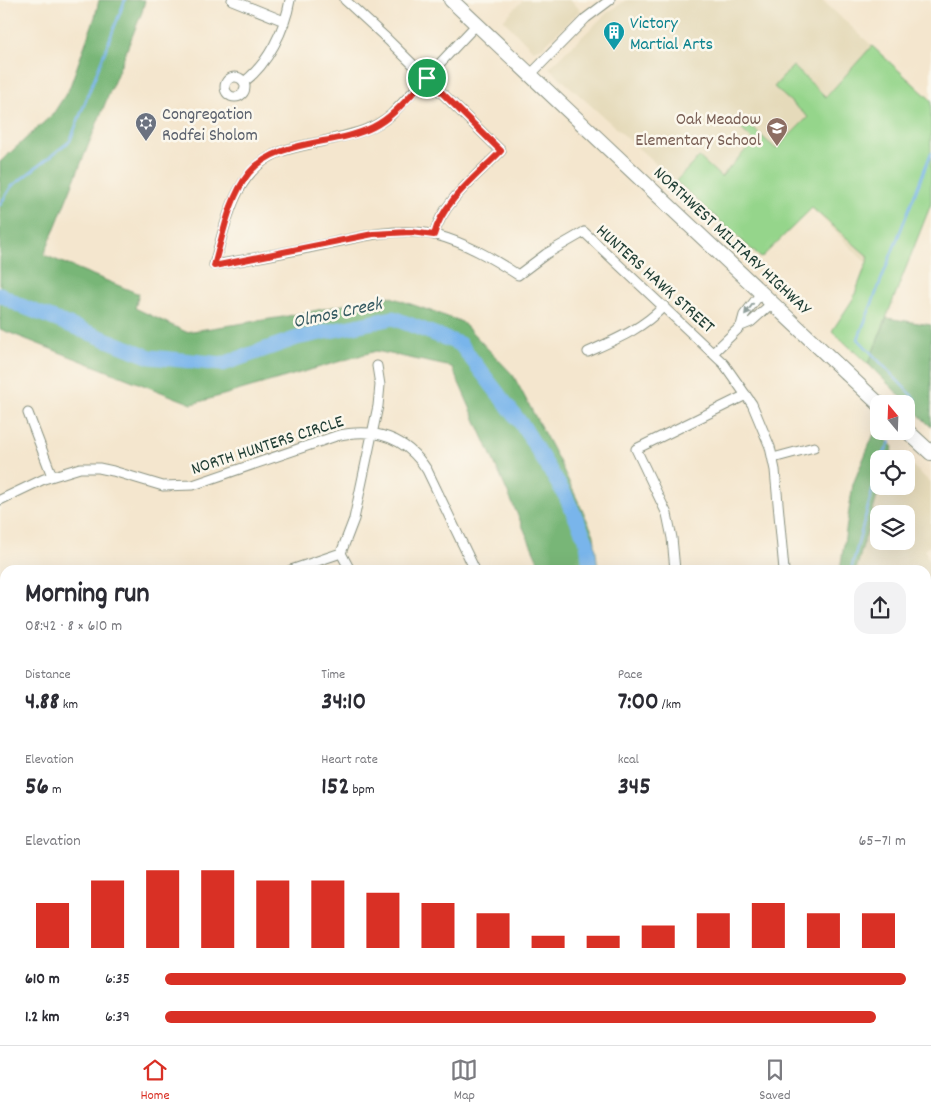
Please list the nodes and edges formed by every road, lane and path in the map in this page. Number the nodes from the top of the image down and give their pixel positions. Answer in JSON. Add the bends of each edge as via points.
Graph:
{"nodes":[{"id":1,"x":232,"y":0,"type":"edge"},
{"id":2,"x":290,"y":0,"type":"edge"},
{"id":3,"x":345,"y":0,"type":"edge"},
{"id":4,"x":451,"y":0,"type":"edge"},
{"id":5,"x":610,"y":0,"type":"edge"},
{"id":6,"x":284,"y":21,"type":"junction"},
{"id":7,"x":477,"y":24,"type":"junction"},
{"id":8,"x":531,"y":74,"type":"junction"},
{"id":9,"x":427,"y":78,"type":"junction"},
{"id":10,"x":244,"y":82,"type":"dead end"},
{"id":11,"x":434,"y":235,"type":"junction"},
{"id":12,"x":761,"y":293,"type":"junction"},
{"id":13,"x":772,"y":304,"type":"junction"},
{"id":14,"x":664,"y":306,"type":"junction"},
{"id":15,"x":741,"y":326,"type":"junction"},
{"id":16,"x":588,"y":352,"type":"dead end"},
{"id":17,"x":714,"y":353,"type":"junction"},
{"id":18,"x":377,"y":366,"type":"dead end"},
{"id":19,"x":746,"y":394,"type":"junction"},
{"id":20,"x":870,"y":396,"type":"edge"},
{"id":21,"x":28,"y":413,"type":"dead end"},
{"id":22,"x":372,"y":434,"type":"junction"},
{"id":23,"x":915,"y":438,"type":"edge"},
{"id":24,"x":814,"y":447,"type":"dead end"},
{"id":25,"x":931,"y":453,"type":"edge"},
{"id":26,"x":773,"y":458,"type":"junction"},
{"id":27,"x":52,"y":476,"type":"junction"},
{"id":28,"x":0,"y":500,"type":"edge"},
{"id":29,"x":341,"y":552,"type":"junction"},
{"id":30,"x":305,"y":565,"type":"edge"},
{"id":31,"x":348,"y":565,"type":"edge"},
{"id":32,"x":473,"y":565,"type":"edge"},
{"id":33,"x":675,"y":565,"type":"edge"},
{"id":34,"x":784,"y":565,"type":"edge"}],
"edges":[{"from":1,"to":6,"type":"street"},
{"from":2,"to":6,"type":"street"},
{"from":3,"to":9,"type":"street"},
{"from":4,"to":7,"type":"main road","name":"NORTHWEST MILITARY HIGHWAY"},
{"from":5,"to":8,"type":"street","via":[[586,18]]},
{"from":6,"to":10,"type":"street","via":[[265,62]]},
{"from":7,"to":8,"type":"main road","name":"NORTHWEST MILITARY HIGHWAY"},
{"from":7,"to":9,"type":"street"},
{"from":8,"to":12,"type":"main road","name":"NORTHWEST MILITARY HIGHWAY"},
{"from":9,"to":11,"type":"street","via":[[501,151],[452,201],[441,216]]},
{"from":9,"to":11,"type":"street","name":"HUNTERS HAWK STREET","via":[[391,115],[373,128],[282,151],[254,168],[241,185],[230,209],[214,266],[373,234]]},
{"from":11,"to":14,"type":"street","name":"HUNTERS HAWK STREET","via":[[478,251],[518,275],[584,232]]},
{"from":12,"to":13,"type":"main road","name":"NORTHWEST MILITARY HIGHWAY"},
{"from":12,"to":15,"type":"street","one_way":true,"via":[[744,315]]},
{"from":13,"to":15,"type":"street","via":[[751,322]]},
{"from":13,"to":20,"type":"main road","name":"NORTHWEST MILITARY HIGHWAY"},
{"from":14,"to":16,"type":"street","via":[[634,331]]},
{"from":14,"to":17,"type":"street","name":"HUNTERS HAWK STREET"},
{"from":15,"to":17,"type":"street"},
{"from":17,"to":19,"type":"street","name":"HUNTERS HAWK STREET"},
{"from":18,"to":22,"type":"street","via":[[380,385]]},
{"from":19,"to":26,"type":"street","name":"HUNTERS HAWK STREET","via":[[762,425]]},
{"from":19,"to":33,"type":"street","via":[[636,449],[667,514]]},
{"from":21,"to":27,"type":"street"},
{"from":22,"to":27,"type":"street","name":"NORTH HUNTERS CIRCLE","via":[[336,436],[193,485],[163,486],[99,468],[80,468]]},
{"from":22,"to":29,"type":"street","via":[[354,519]]},
{"from":22,"to":32,"type":"street","name":"NORTH HUNTERS CIRCLE","via":[[396,440],[420,460]]},
{"from":23,"to":25,"type":"main road"},
{"from":24,"to":26,"type":"street"},
{"from":26,"to":34,"type":"street","name":"HUNTERS HAWK STREET"},
{"from":27,"to":28,"type":"street","name":"NORTH HUNTERS CIRCLE"},
{"from":29,"to":30,"type":"street"},
{"from":29,"to":31,"type":"street"}]}
